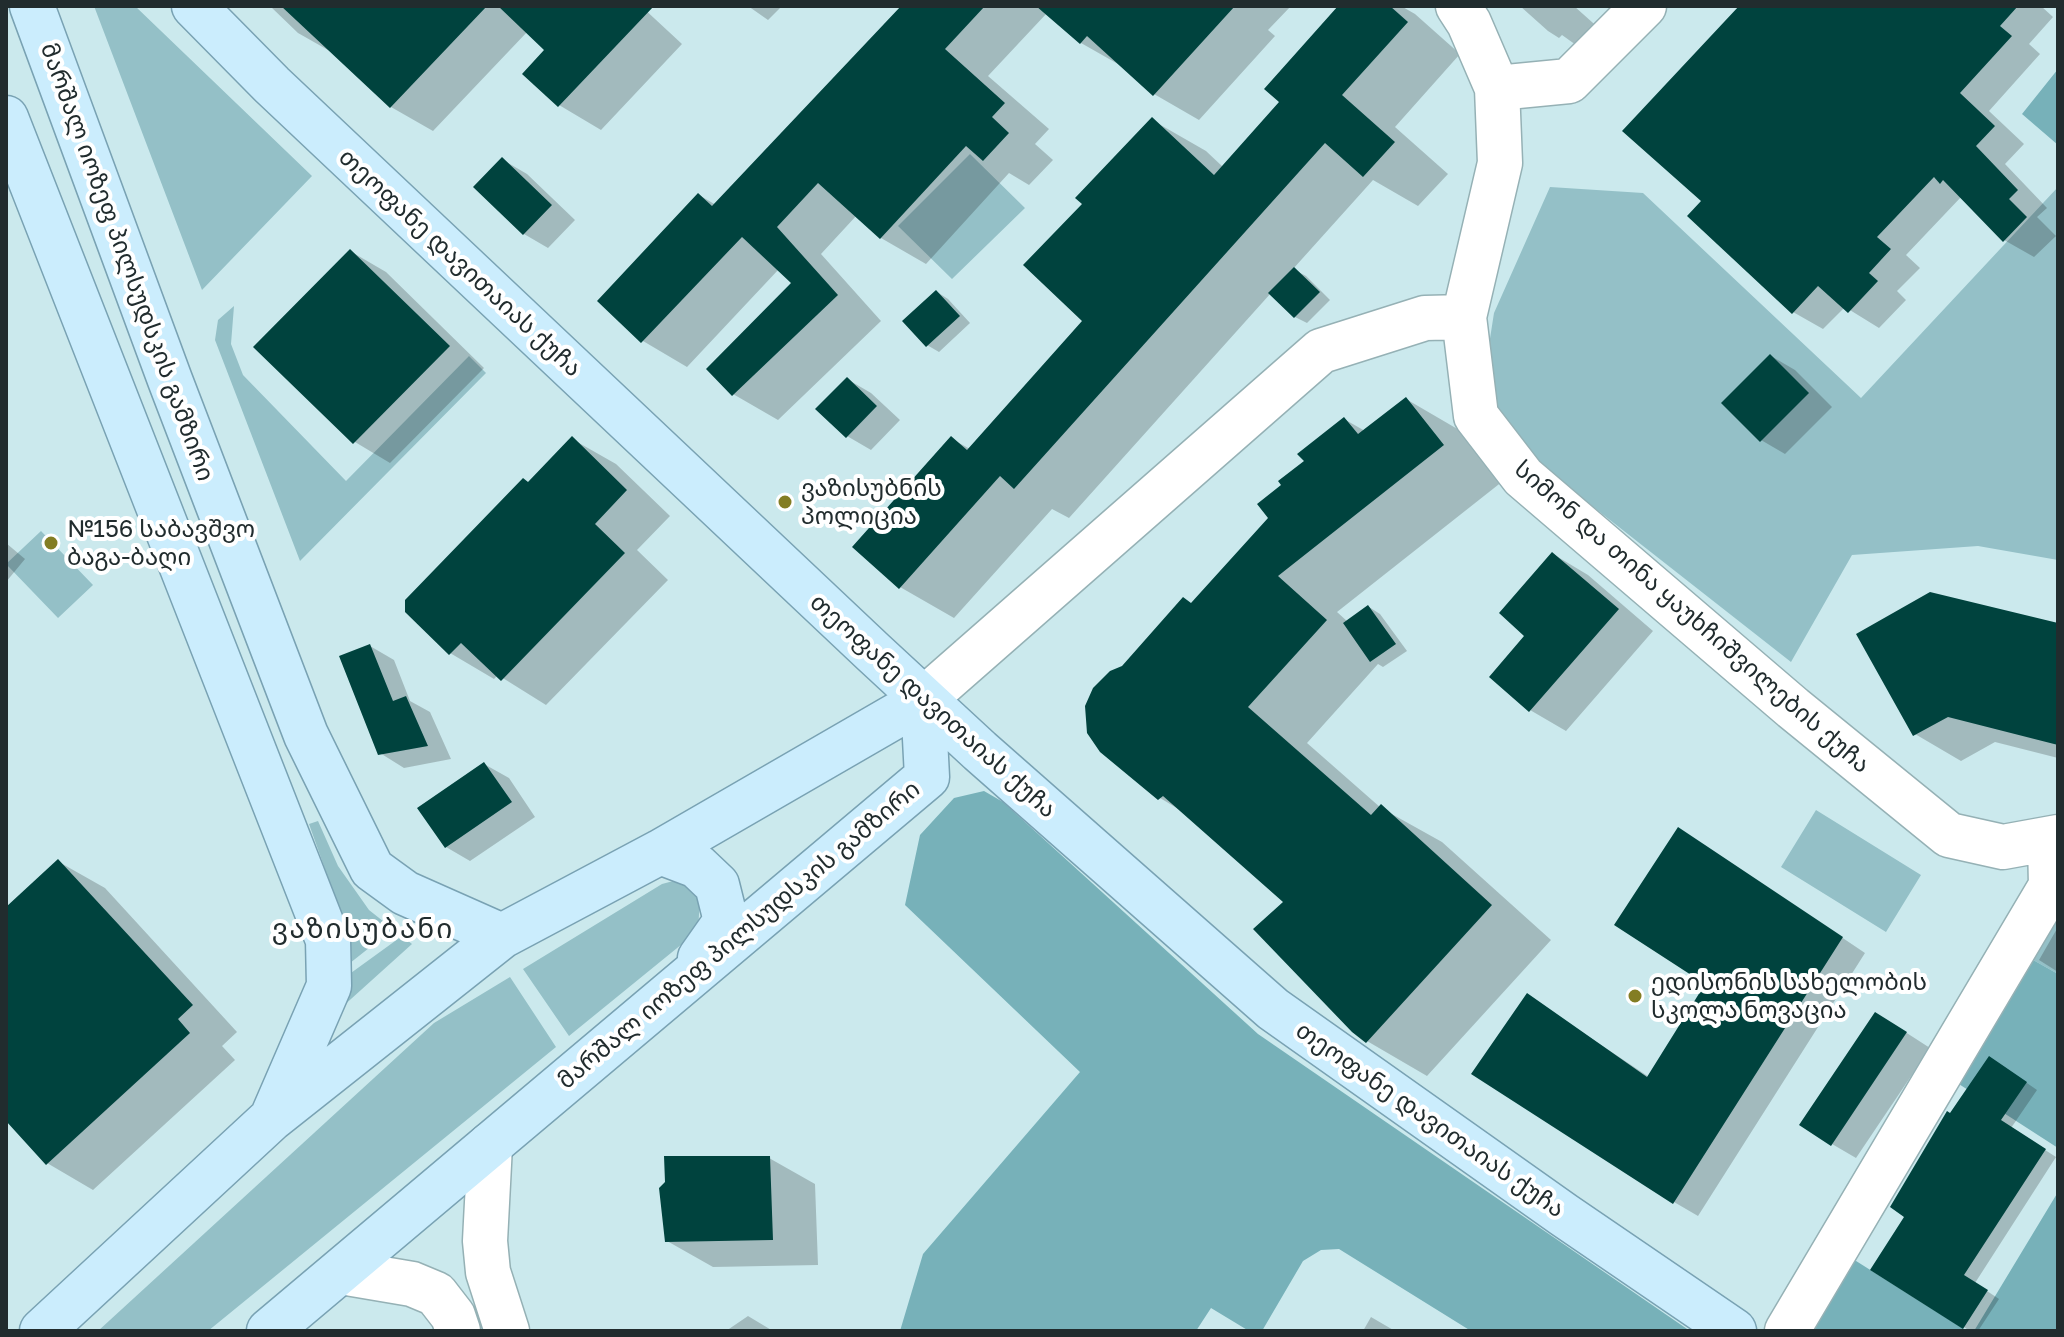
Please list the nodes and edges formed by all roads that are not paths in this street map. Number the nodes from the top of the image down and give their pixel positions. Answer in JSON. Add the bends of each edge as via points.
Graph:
{"nodes":[{"id":1,"x":32,"y":6,"type":"edge"},
{"id":2,"x":194,"y":6,"type":"edge"},
{"id":3,"x":1458,"y":6,"type":"edge"},
{"id":4,"x":1644,"y":6,"type":"edge"},
{"id":5,"x":1497,"y":88,"type":"junction"},
{"id":6,"x":6,"y":118,"type":"edge"},
{"id":7,"x":1464,"y":317,"type":"junction"},
{"id":8,"x":923,"y":700,"type":"junction"},
{"id":9,"x":2054,"y":838,"type":"edge"},
{"id":10,"x":660,"y":852,"type":"junction"},
{"id":11,"x":502,"y":936,"type":"junction"},
{"id":12,"x":686,"y":980,"type":"junction"},
{"id":13,"x":271,"y":1119,"type":"junction"},
{"id":14,"x":490,"y":1145,"type":"junction"},
{"id":15,"x":341,"y":1272,"type":"junction"},
{"id":16,"x":42,"y":1331,"type":"edge"},
{"id":17,"x":269,"y":1331,"type":"edge"},
{"id":18,"x":458,"y":1331,"type":"edge"},
{"id":19,"x":507,"y":1331,"type":"edge"},
{"id":20,"x":1734,"y":1331,"type":"edge"},
{"id":21,"x":1787,"y":1331,"type":"edge"}],
"edges":[{"from":1,"to":11,"type":"main road","name":"მარშალ იოზეფ პილსუდსკის გამზირი","via":[[306,735],[372,869],[405,893]]},
{"from":2,"to":8,"type":"main road","name":"თეოფანე დავითაიას ქუჩა"},
{"from":3,"to":5,"type":"street"},
{"from":4,"to":5,"type":"street","via":[[1569,81]]},
{"from":5,"to":7,"type":"street","via":[[1500,163]]},
{"from":6,"to":13,"type":"main road","via":[[328,940],[329,986]]},
{"from":7,"to":8,"type":"street","via":[[1425,318],[1321,351]]},
{"from":7,"to":9,"type":"street","name":"სიმონ და თინა ყაუხჩიშვილების ქუჩა","via":[[1476,416],[1523,477],[1949,835],[2003,847]]},
{"from":8,"to":10,"type":"main road"},
{"from":8,"to":12,"type":"main road","name":"მარშალ იოზეფ პილსუდსკის გამზირი","via":[[927,777]]},
{"from":8,"to":20,"type":"main road","name":"თეოფანე დავითაიას ქუჩა","via":[[1273,1009]]},
{"from":9,"to":21,"type":"street","via":[[2051,886]]},
{"from":10,"to":11,"type":"main road"},
{"from":10,"to":12,"type":"main road","via":[[697,866],[717,885],[726,921]]},
{"from":11,"to":13,"type":"main road"},
{"from":12,"to":14,"type":"main road","name":"მარშალ იოზეფ პილსუდსკის გამზირი"},
{"from":13,"to":16,"type":"main road"},
{"from":14,"to":15,"type":"main road","name":"მარშალ იოზეფ პილსუდსკის გამზირი"},
{"from":14,"to":19,"type":"street","via":[[485,1241],[488,1272]]},
{"from":15,"to":17,"type":"main road","name":"მარშალ იოზეფ პილსუდსკის გამზირი"},
{"from":15,"to":18,"type":"street","via":[[412,1284],[436,1294]]}]}
